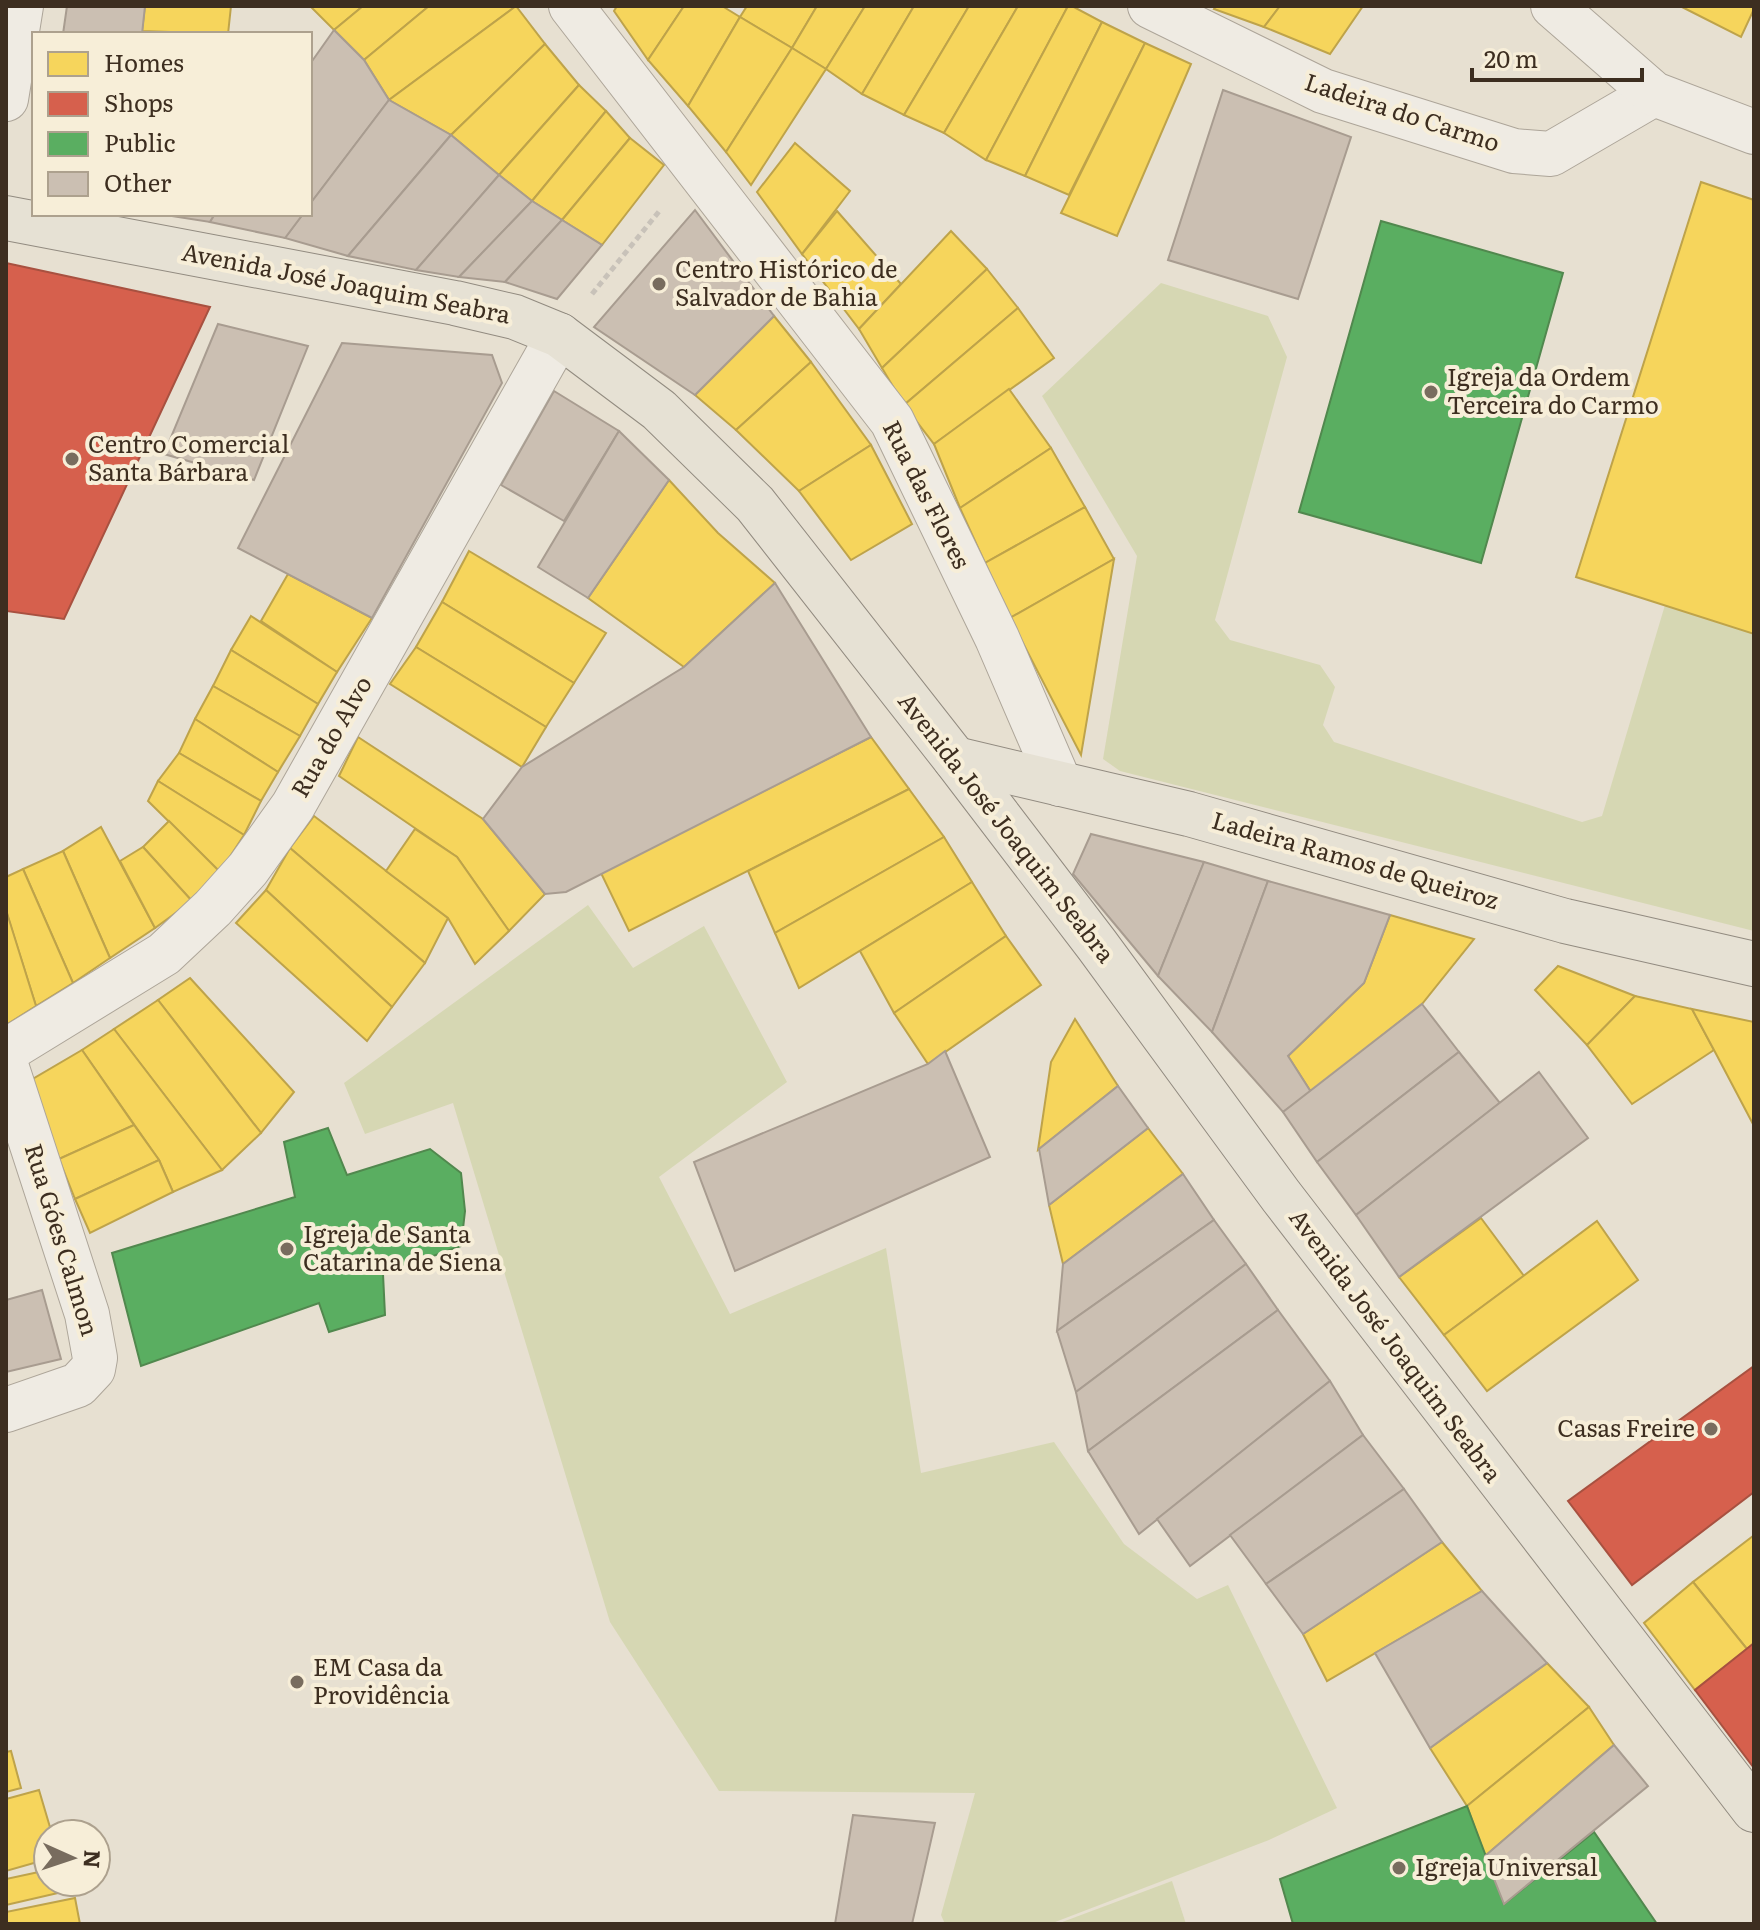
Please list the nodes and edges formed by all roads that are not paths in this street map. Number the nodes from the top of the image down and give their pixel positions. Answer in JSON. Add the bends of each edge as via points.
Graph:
{"nodes":[{"id":1,"x":21,"y":6,"type":"edge"},
{"id":2,"x":571,"y":6,"type":"edge"},
{"id":3,"x":1150,"y":6,"type":"edge"},
{"id":4,"x":1553,"y":6,"type":"edge"},
{"id":5,"x":1654,"y":94,"type":"junction"},
{"id":6,"x":6,"y":99,"type":"edge"},
{"id":7,"x":1754,"y":132,"type":"edge"},
{"id":8,"x":6,"y":218,"type":"edge"},
{"id":9,"x":559,"y":335,"type":"junction"},
{"id":10,"x":955,"y":759,"type":"junction"},
{"id":11,"x":1060,"y":784,"type":"junction"},
{"id":12,"x":1754,"y":964,"type":"edge"},
{"id":13,"x":6,"y":1051,"type":"edge"},
{"id":14,"x":6,"y":1065,"type":"edge"},
{"id":15,"x":6,"y":1410,"type":"edge"},
{"id":16,"x":1754,"y":1810,"type":"edge"}],
"edges":[{"from":1,"to":6,"type":"street"},
{"from":2,"to":11,"type":"street","name":"Rua das Flores","via":[[892,421],[997,638]]},
{"from":3,"to":5,"type":"street","name":"Ladeira do Carmo","via":[[1323,91],[1514,151],[1551,154]]},
{"from":4,"to":5,"type":"street"},
{"from":5,"to":7,"type":"street"},
{"from":8,"to":9,"type":"main road","name":"Avenida José Joaquim Seabra","via":[[455,303],[515,317]]},
{"from":9,"to":10,"type":"main road","name":"Avenida José Joaquim Seabra","via":[[659,410],[755,504]]},
{"from":9,"to":13,"type":"street","name":"Rua do Alvo","via":[[293,806],[248,869],[164,954]]},
{"from":10,"to":11,"type":"main road","name":"Ladeira Ramos de Queiroz"},
{"from":10,"to":16,"type":"main road","name":"Avenida José Joaquim Seabra","via":[[1290,1208]]},
{"from":11,"to":12,"type":"main road","name":"Ladeira Ramos de Queiroz","via":[[1189,814],[1565,921]]},
{"from":14,"to":15,"type":"street","name":"Rua Góes Calmon","via":[[87,1314],[95,1358],[93,1369],[78,1385]]}]}
